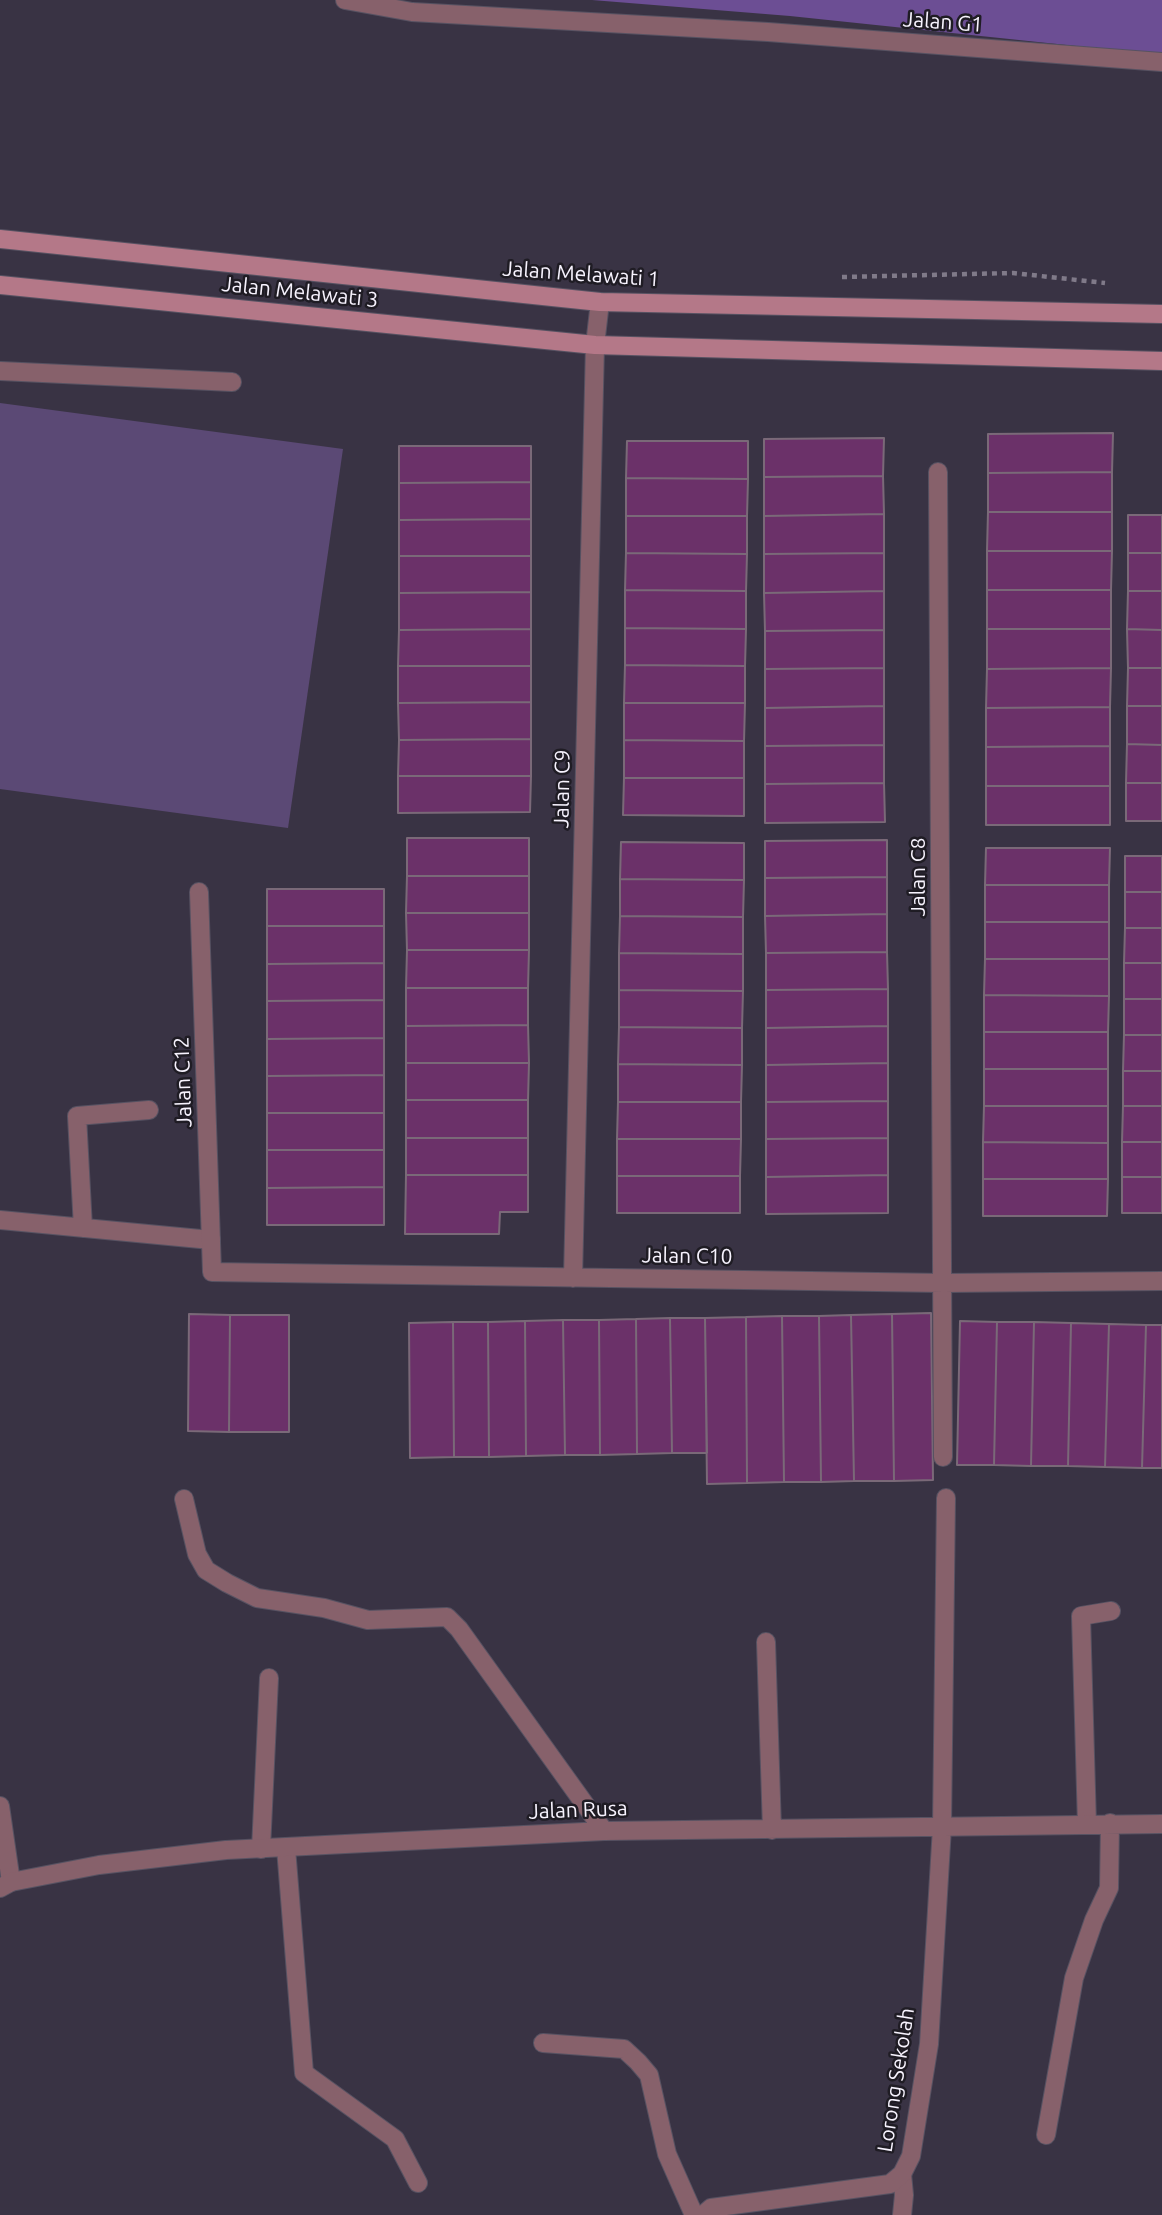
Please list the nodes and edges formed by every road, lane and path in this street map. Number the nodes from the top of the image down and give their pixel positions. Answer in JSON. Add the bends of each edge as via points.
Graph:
{"nodes":[{"id":1,"x":345,"y":0,"type":"edge"},
{"id":2,"x":1162,"y":62,"type":"edge"},
{"id":3,"x":0,"y":239,"type":"edge"},
{"id":4,"x":0,"y":285,"type":"edge"},
{"id":5,"x":600,"y":302,"type":"junction"},
{"id":6,"x":1162,"y":314,"type":"edge"},
{"id":7,"x":595,"y":345,"type":"junction"},
{"id":8,"x":1162,"y":361,"type":"edge"},
{"id":9,"x":0,"y":371,"type":"edge"},
{"id":10,"x":232,"y":382,"type":"dead end"},
{"id":11,"x":938,"y":472,"type":"dead end"},
{"id":12,"x":199,"y":892,"type":"dead end"},
{"id":13,"x":149,"y":1110,"type":"dead end"},
{"id":14,"x":0,"y":1220,"type":"edge"},
{"id":15,"x":83,"y":1228,"type":"junction"},
{"id":16,"x":211,"y":1240,"type":"junction"},
{"id":17,"x":212,"y":1272,"type":"joint"},
{"id":18,"x":573,"y":1278,"type":"junction"},
{"id":19,"x":1162,"y":1281,"type":"edge"},
{"id":20,"x":943,"y":1283,"type":"junction"},
{"id":21,"x":943,"y":1457,"type":"dead end"},
{"id":22,"x":946,"y":1498,"type":"dead end"},
{"id":23,"x":184,"y":1499,"type":"dead end"},
{"id":24,"x":1111,"y":1611,"type":"dead end"},
{"id":25,"x":766,"y":1642,"type":"dead end"},
{"id":26,"x":269,"y":1678,"type":"dead end"},
{"id":27,"x":0,"y":1805,"type":"edge"},
{"id":28,"x":1110,"y":1823,"type":"junction"},
{"id":29,"x":1162,"y":1824,"type":"edge"},
{"id":30,"x":1087,"y":1825,"type":"junction"},
{"id":31,"x":942,"y":1827,"type":"junction"},
{"id":32,"x":772,"y":1830,"type":"junction"},
{"id":33,"x":604,"y":1831,"type":"junction"},
{"id":34,"x":286,"y":1848,"type":"junction"},
{"id":35,"x":261,"y":1849,"type":"junction"},
{"id":36,"x":6,"y":1885,"type":"edge"},
{"id":37,"x":543,"y":2043,"type":"dead end"},
{"id":38,"x":1046,"y":2135,"type":"dead end"},
{"id":39,"x":902,"y":2174,"type":"junction"},
{"id":40,"x":418,"y":2183,"type":"dead end"},
{"id":41,"x":694,"y":2215,"type":"edge"},
{"id":42,"x":703,"y":2215,"type":"edge"},
{"id":43,"x":902,"y":2215,"type":"edge"}],
"edges":[{"from":1,"to":2,"type":"street","name":"Jalan G1","via":[[412,12],[768,32]]},
{"from":3,"to":5,"type":"street","name":"Jalan Melawati 1"},
{"from":4,"to":7,"type":"street","name":"Jalan Melawati 3"},
{"from":5,"to":6,"type":"street","name":"Jalan Melawati 1"},
{"from":5,"to":7,"type":"street","name":"Jalan C9"},
{"from":7,"to":8,"type":"street"},
{"from":7,"to":18,"type":"street","name":"Jalan C9"},
{"from":9,"to":10,"type":"street"},
{"from":11,"to":20,"type":"street","name":"Jalan C8"},
{"from":12,"to":16,"type":"street","name":"Jalan C12"},
{"from":13,"to":15,"type":"street","via":[[77,1116]]},
{"from":14,"to":15,"type":"street"},
{"from":15,"to":16,"type":"street"},
{"from":16,"to":17,"type":"street","name":"Jalan C12"},
{"from":17,"to":18,"type":"street","name":"Jalan C10"},
{"from":18,"to":20,"type":"street","name":"Jalan C10"},
{"from":19,"to":20,"type":"street","name":"Jalan C10"},
{"from":20,"to":21,"type":"street","name":"Jalan C8"},
{"from":22,"to":31,"type":"street","name":"Lorong Sekolah"},
{"from":23,"to":33,"type":"street","via":[[197,1554],[206,1570],[257,1598],[368,1620],[447,1617]]},
{"from":24,"to":30,"type":"street","via":[[1081,1616]]},
{"from":25,"to":32,"type":"street"},
{"from":26,"to":35,"type":"street"},
{"from":27,"to":36,"type":"street"},
{"from":28,"to":29,"type":"street","name":"Jalan Rusa"},
{"from":28,"to":30,"type":"street","name":"Jalan Rusa"},
{"from":28,"to":38,"type":"street","via":[[1109,1888],[1074,1978]]},
{"from":30,"to":31,"type":"street","name":"Jalan Rusa"},
{"from":31,"to":32,"type":"street","name":"Jalan Rusa"},
{"from":31,"to":39,"type":"street","name":"Lorong Sekolah","via":[[929,2044],[911,2156]]},
{"from":32,"to":33,"type":"street","name":"Jalan Rusa"},
{"from":33,"to":34,"type":"street","name":"Jalan Rusa"},
{"from":34,"to":35,"type":"street","name":"Jalan Rusa"},
{"from":34,"to":40,"type":"street","via":[[304,2073],[395,2139]]},
{"from":35,"to":36,"type":"street","name":"Jalan Rusa","via":[[99,1865]]},
{"from":37,"to":41,"type":"street","via":[[624,2049],[638,2062],[649,2075],[667,2154]]},
{"from":39,"to":42,"type":"street","name":"Lorong Sekolah","via":[[890,2185],[710,2208]]},
{"from":39,"to":43,"type":"street"}]}
